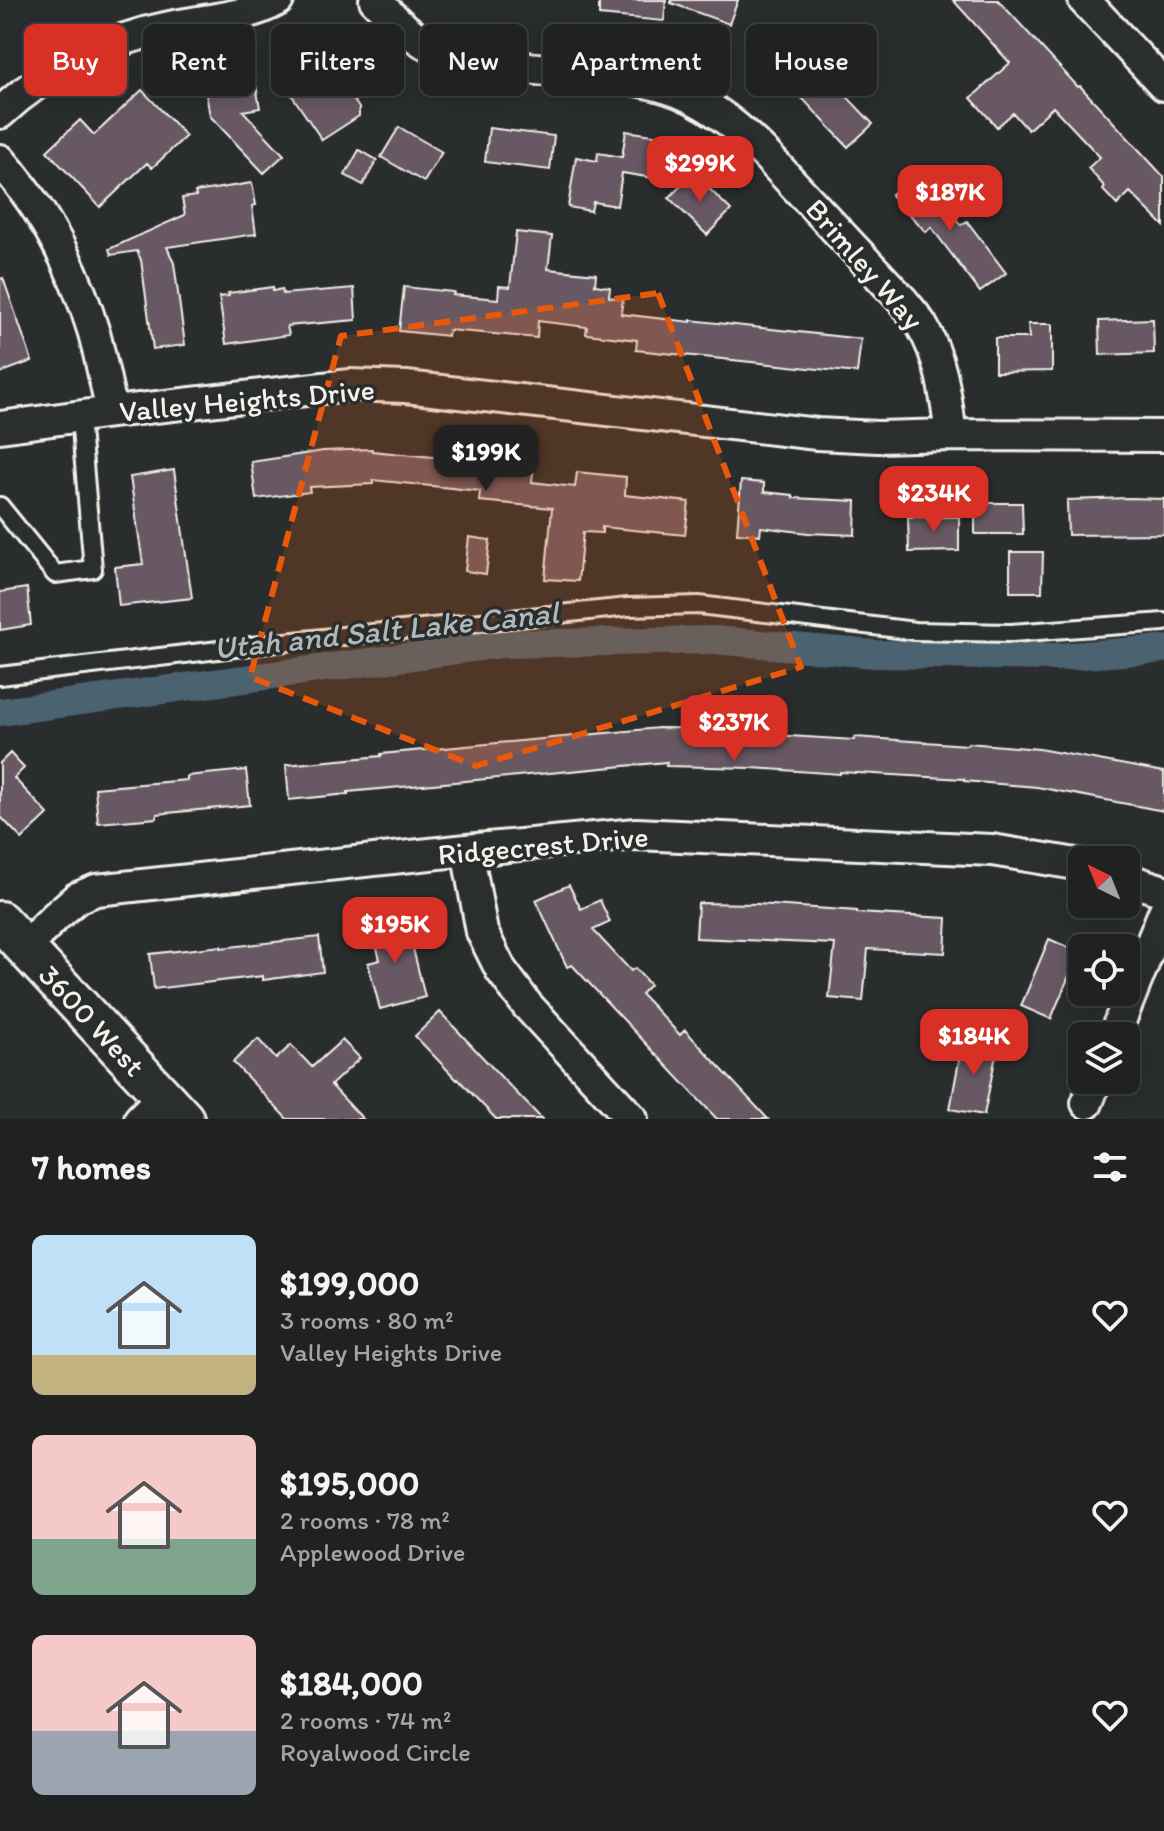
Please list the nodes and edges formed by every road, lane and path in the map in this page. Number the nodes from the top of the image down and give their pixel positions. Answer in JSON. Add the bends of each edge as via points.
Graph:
{"nodes":[{"id":1,"x":278,"y":0,"type":"edge"},
{"id":2,"x":375,"y":0,"type":"edge"},
{"id":3,"x":1084,"y":0,"type":"edge"},
{"id":4,"x":1164,"y":85,"type":"edge"},
{"id":5,"x":0,"y":113,"type":"edge"},
{"id":6,"x":0,"y":160,"type":"edge"},
{"id":7,"x":112,"y":412,"type":"junction"},
{"id":8,"x":80,"y":417,"type":"junction"},
{"id":9,"x":0,"y":427,"type":"edge"},
{"id":10,"x":951,"y":435,"type":"junction"},
{"id":11,"x":1164,"y":436,"type":"edge"},
{"id":12,"x":0,"y":506,"type":"edge"},
{"id":13,"x":1164,"y":622,"type":"edge"},
{"id":14,"x":0,"y":676,"type":"edge"},
{"id":15,"x":467,"y":850,"type":"junction"},
{"id":16,"x":1068,"y":863,"type":"edge"},
{"id":17,"x":1140,"y":883,"type":"edge"},
{"id":18,"x":1164,"y":891,"type":"edge"},
{"id":19,"x":1164,"y":912,"type":"edge"},
{"id":20,"x":12,"y":934,"type":"edge"},
{"id":21,"x":1120,"y":1022,"type":"edge"},
{"id":22,"x":162,"y":1111,"type":"edge"},
{"id":23,"x":632,"y":1119,"type":"edge"}],
"edges":[{"from":1,"to":5,"type":"street","via":[[236,16],[168,27],[75,60]]},
{"from":2,"to":10,"type":"street","name":"Brimley Way","via":[[403,28],[460,58],[630,79],[669,88],[723,116],[768,157],[922,325],[942,376]]},
{"from":3,"to":4,"type":"street"},
{"from":6,"to":7,"type":"street","via":[[34,202],[65,255],[94,334]]},
{"from":7,"to":8,"type":"street","name":"Valley Heights Drive"},
{"from":7,"to":10,"type":"street","name":"Valley Heights Drive","via":[[364,385],[817,434]]},
{"from":8,"to":9,"type":"street","name":"Valley Heights Drive"},
{"from":8,"to":12,"type":"lane","via":[[93,569],[55,574]]},
{"from":10,"to":11,"type":"street","name":"Valley Heights Drive"},
{"from":13,"to":14,"type":"lane","via":[[1011,633],[915,631],[699,605],[628,607]]},
{"from":15,"to":16,"type":"street","name":"Ridgecrest Drive","via":[[636,834],[992,850]]},
{"from":15,"to":20,"type":"street","name":"Ridgecrest Drive","via":[[96,890],[55,917]]},
{"from":15,"to":23,"type":"street","via":[[482,932],[501,970]]},
{"from":17,"to":18,"type":"street"},
{"from":19,"to":21,"type":"street"},
{"from":20,"to":22,"type":"street","name":"3600 West"}]}
